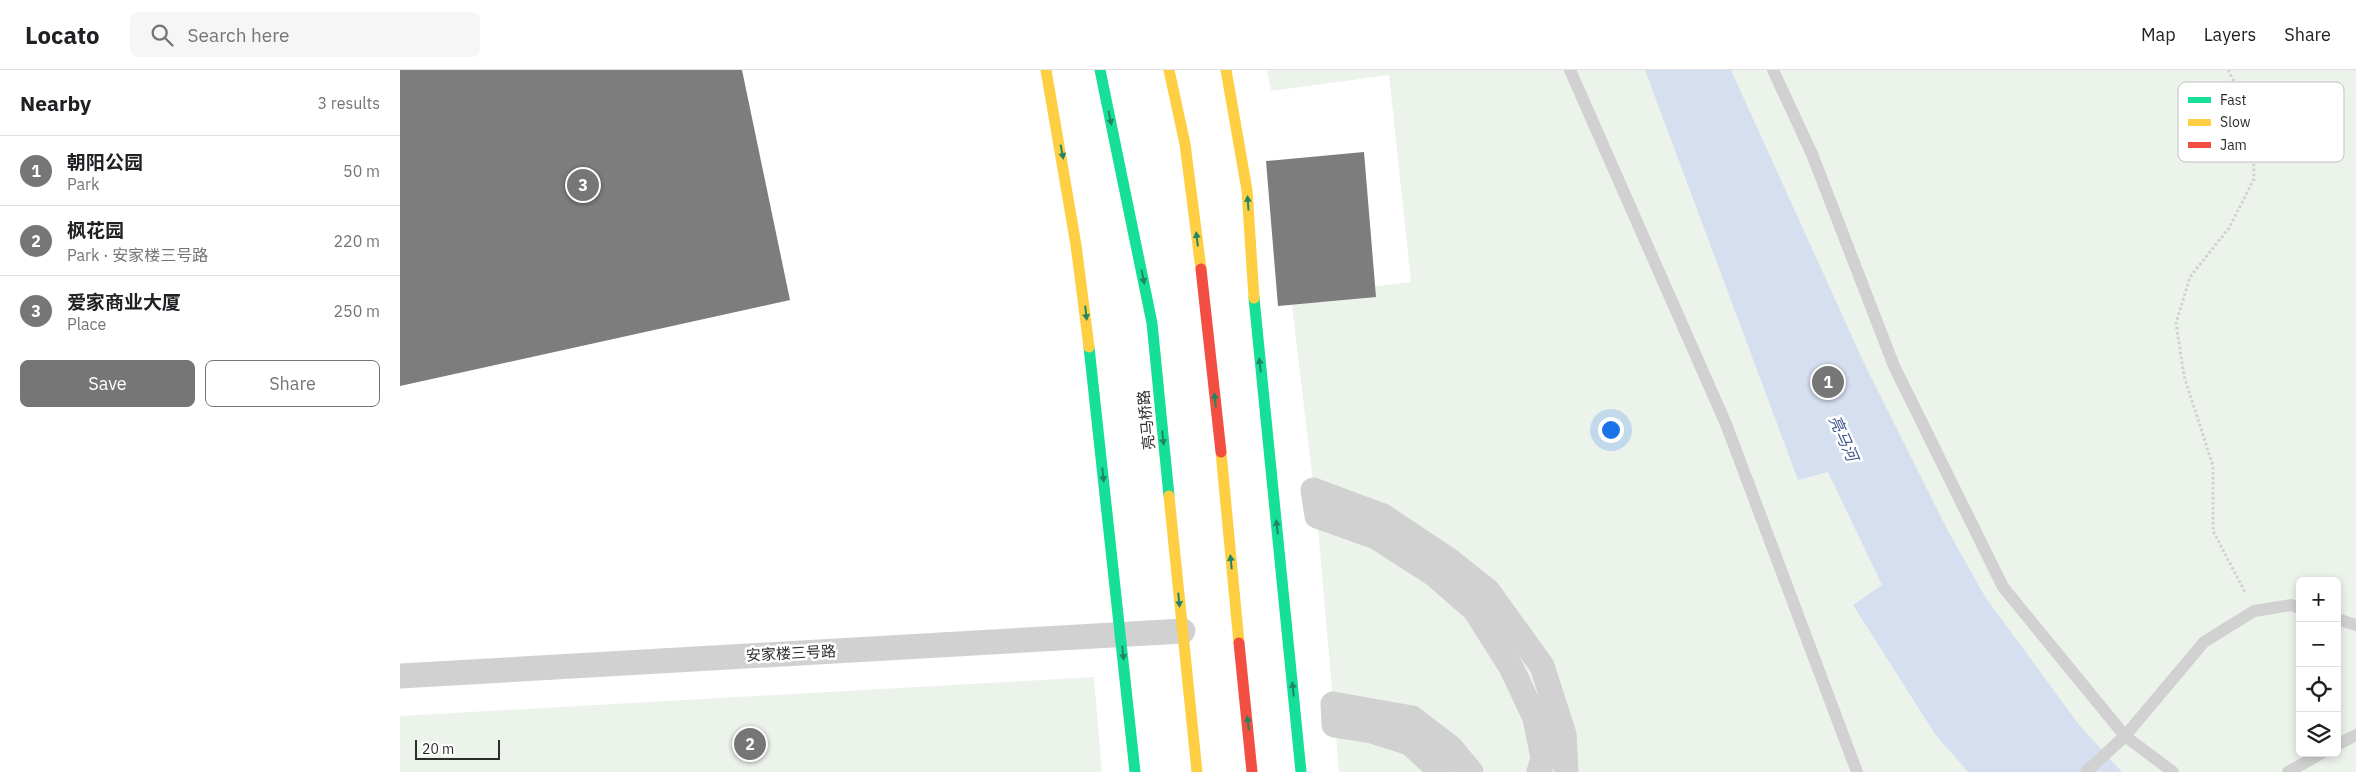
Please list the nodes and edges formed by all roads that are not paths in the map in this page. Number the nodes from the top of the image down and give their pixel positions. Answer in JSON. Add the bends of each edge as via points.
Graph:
{"nodes":[{"id":1,"x":1046,"y":70,"type":"edge"},
{"id":2,"x":1100,"y":70,"type":"edge"},
{"id":3,"x":1169,"y":70,"type":"edge"},
{"id":4,"x":1226,"y":70,"type":"edge"},
{"id":5,"x":1570,"y":70,"type":"edge"},
{"id":6,"x":1773,"y":70,"type":"edge"},
{"id":7,"x":2296,"y":607,"type":"edge"},
{"id":8,"x":2341,"y":620,"type":"edge"},
{"id":9,"x":2356,"y":625,"type":"edge"},
{"id":10,"x":1183,"y":631,"type":"junction"},
{"id":11,"x":1121,"y":634,"type":"junction"},
{"id":12,"x":400,"y":676,"type":"edge"},
{"id":13,"x":2356,"y":735,"type":"edge"},
{"id":14,"x":2124,"y":736,"type":"junction"},
{"id":15,"x":2341,"y":743,"type":"edge"},
{"id":16,"x":2315,"y":757,"type":"edge"},
{"id":17,"x":1135,"y":772,"type":"edge"},
{"id":18,"x":1197,"y":772,"type":"edge"},
{"id":19,"x":1252,"y":772,"type":"edge"},
{"id":20,"x":1301,"y":772,"type":"edge"},
{"id":21,"x":1441,"y":772,"type":"edge"},
{"id":22,"x":1471,"y":772,"type":"edge"},
{"id":23,"x":1539,"y":772,"type":"edge"},
{"id":24,"x":1566,"y":772,"type":"edge"},
{"id":25,"x":1857,"y":772,"type":"edge"},
{"id":26,"x":2086,"y":772,"type":"edge"},
{"id":27,"x":2173,"y":772,"type":"edge"},
{"id":28,"x":2288,"y":772,"type":"edge"}],
"edges":[{"from":1,"to":11,"type":"main road","one_way":true,"via":[[1082,277]]},
{"from":2,"to":10,"type":"main road","name":"亮马桥路","one_way":true,"via":[[1152,323]]},
{"from":19,"to":3,"type":"main road","one_way":true,"via":[[1208,322],[1185,144]]},
{"from":20,"to":4,"type":"main road","one_way":true,"via":[[1256,315],[1247,190]]},
{"from":5,"to":25,"type":"lane","via":[[1726,424]]},
{"from":6,"to":14,"type":"lane","via":[[1812,154],[1894,366],[2003,587]]},
{"from":7,"to":14,"type":"lane","via":[[2254,611],[2204,642]]},
{"from":8,"to":9,"type":"lane"},
{"from":10,"to":11,"type":"street","name":"安家楼三号路"},
{"from":10,"to":18,"type":"main road","name":"亮马桥路"},
{"from":11,"to":12,"type":"street","name":"安家楼三号路"},
{"from":11,"to":17,"type":"main road","one_way":true},
{"from":13,"to":15,"type":"lane"},
{"from":14,"to":26,"type":"lane"},
{"from":14,"to":27,"type":"lane"},
{"from":16,"to":28,"type":"lane"},
{"from":21,"to":22,"type":"street","via":[[1410,743],[1334,725],[1333,704],[1412,718],[1451,748]]},
{"from":23,"to":24,"type":"street","via":[[1544,758],[1535,718],[1511,667],[1475,610],[1436,575],[1376,537],[1317,516],[1313,490],[1383,516],[1488,591],[1542,666],[1564,734]]}]}
